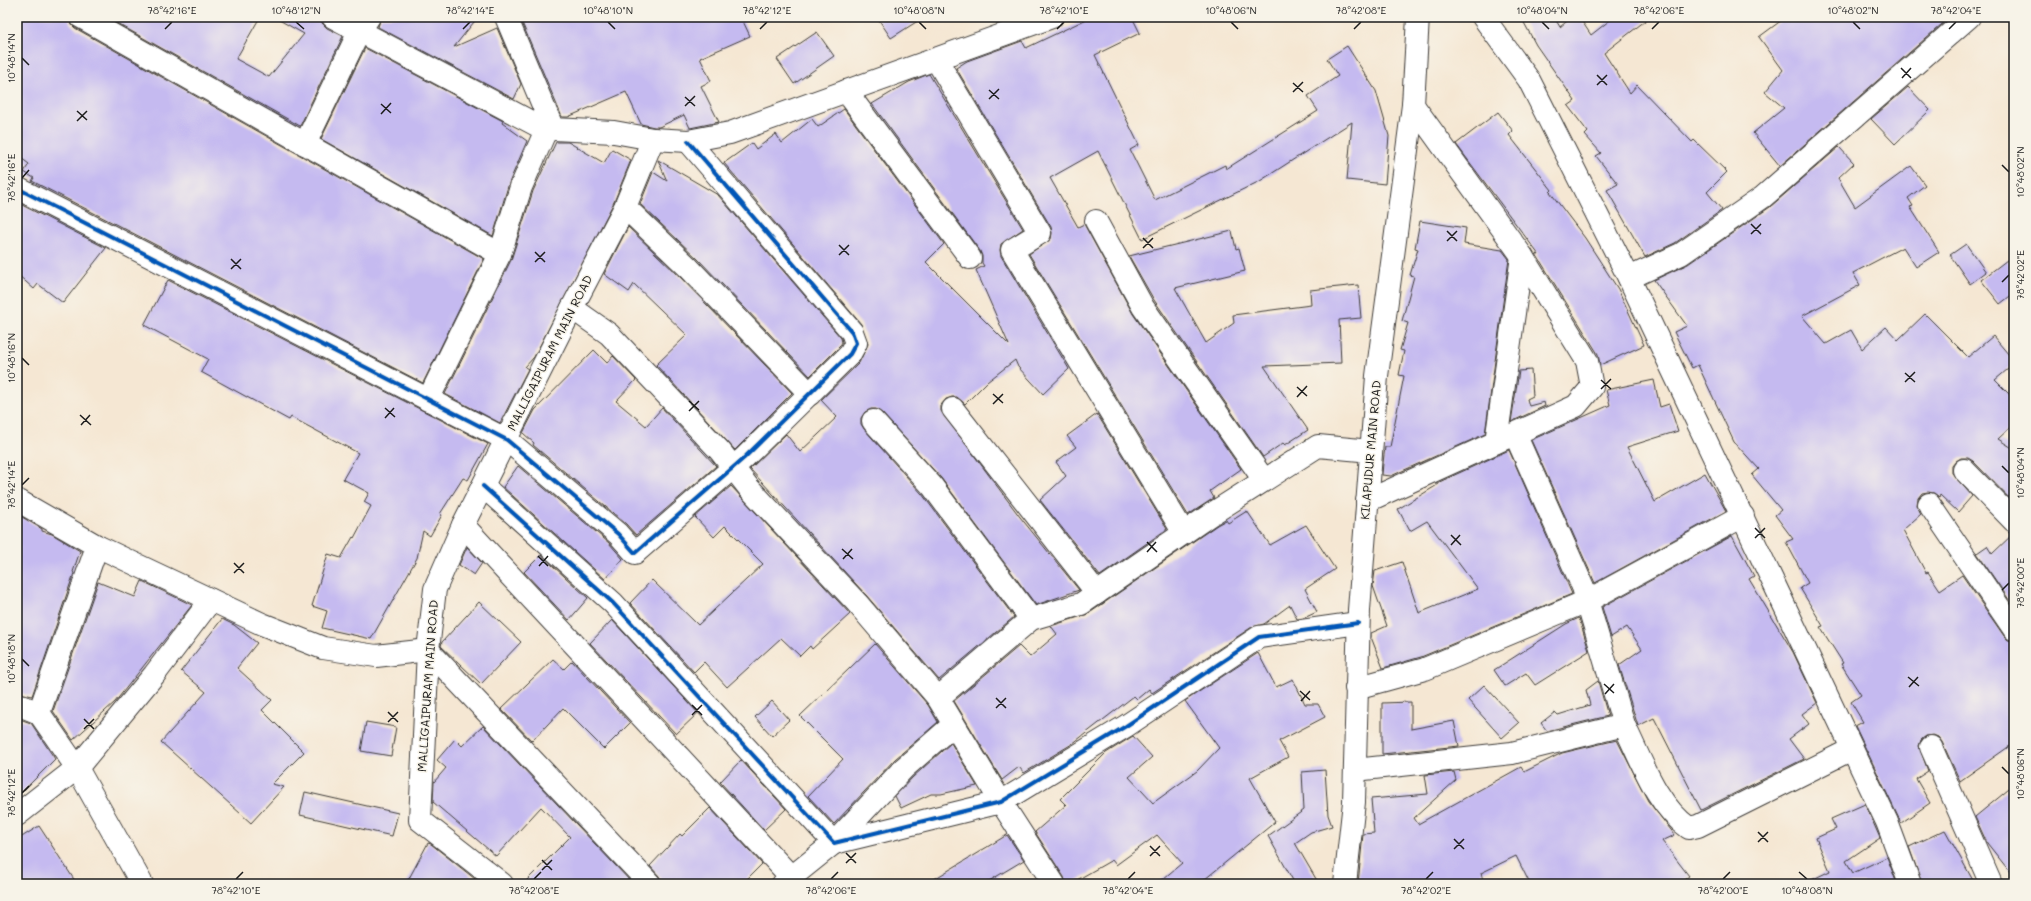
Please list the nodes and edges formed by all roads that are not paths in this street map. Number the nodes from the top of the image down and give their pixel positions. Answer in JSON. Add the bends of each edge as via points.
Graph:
{"nodes":[{"id":1,"x":333,"y":17,"type":"edge"},
{"id":2,"x":506,"y":17,"type":"edge"},
{"id":3,"x":1052,"y":17,"type":"edge"},
{"id":4,"x":1418,"y":17,"type":"edge"},
{"id":5,"x":1969,"y":17,"type":"edge"},
{"id":6,"x":90,"y":19,"type":"edge"},
{"id":7,"x":1491,"y":20,"type":"edge"},
{"id":8,"x":364,"y":24,"type":"edge"},
{"id":9,"x":936,"y":59,"type":"junction"},
{"id":10,"x":846,"y":91,"type":"junction"},
{"id":11,"x":1413,"y":105,"type":"junction"},
{"id":12,"x":550,"y":129,"type":"junction"},
{"id":13,"x":652,"y":139,"type":"junction"},
{"id":14,"x":688,"y":141,"type":"junction"},
{"id":15,"x":306,"y":144,"type":"junction"},
{"id":16,"x":17,"y":188,"type":"edge"},
{"id":17,"x":625,"y":207,"type":"junction"},
{"id":18,"x":1096,"y":221,"type":"dead end"},
{"id":19,"x":500,"y":254,"type":"junction"},
{"id":20,"x":1522,"y":256,"type":"junction"},
{"id":21,"x":970,"y":258,"type":"dead end"},
{"id":22,"x":1629,"y":278,"type":"junction"},
{"id":23,"x":572,"y":308,"type":"junction"},
{"id":24,"x":810,"y":394,"type":"junction"},
{"id":25,"x":428,"y":400,"type":"junction"},
{"id":26,"x":953,"y":409,"type":"dead end"},
{"id":27,"x":873,"y":421,"type":"dead end"},
{"id":28,"x":1505,"y":438,"type":"junction"},
{"id":29,"x":507,"y":440,"type":"junction"},
{"id":30,"x":1371,"y":451,"type":"junction"},
{"id":31,"x":733,"y":467,"type":"junction"},
{"id":32,"x":1964,"y":470,"type":"dead end"},
{"id":33,"x":1264,"y":480,"type":"junction"},
{"id":34,"x":483,"y":486,"type":"junction"},
{"id":35,"x":17,"y":500,"type":"edge"},
{"id":36,"x":1367,"y":501,"type":"junction"},
{"id":37,"x":1929,"y":504,"type":"dead end"},
{"id":38,"x":1743,"y":516,"type":"junction"},
{"id":39,"x":2014,"y":521,"type":"edge"},
{"id":40,"x":463,"y":526,"type":"junction"},
{"id":41,"x":1184,"y":533,"type":"junction"},
{"id":42,"x":97,"y":546,"type":"junction"},
{"id":43,"x":1097,"y":593,"type":"junction"},
{"id":44,"x":211,"y":600,"type":"junction"},
{"id":45,"x":1587,"y":601,"type":"junction"},
{"id":46,"x":1031,"y":619,"type":"junction"},
{"id":47,"x":1358,"y":623,"type":"junction"},
{"id":48,"x":2014,"y":629,"type":"edge"},
{"id":49,"x":428,"y":650,"type":"junction"},
{"id":50,"x":1356,"y":688,"type":"junction"},
{"id":51,"x":938,"y":698,"type":"junction"},
{"id":52,"x":17,"y":704,"type":"edge"},
{"id":53,"x":39,"y":713,"type":"junction"},
{"id":54,"x":953,"y":725,"type":"junction"},
{"id":55,"x":1624,"y":725,"type":"junction"},
{"id":56,"x":1932,"y":747,"type":"dead end"},
{"id":57,"x":1852,"y":749,"type":"junction"},
{"id":58,"x":77,"y":768,"type":"junction"},
{"id":59,"x":1355,"y":770,"type":"junction"},
{"id":60,"x":1001,"y":802,"type":"junction"},
{"id":61,"x":17,"y":815,"type":"edge"},
{"id":62,"x":834,"y":843,"type":"junction"},
{"id":63,"x":788,"y":881,"type":"edge"},
{"id":64,"x":142,"y":884,"type":"edge"},
{"id":65,"x":502,"y":884,"type":"edge"},
{"id":66,"x":650,"y":884,"type":"edge"},
{"id":67,"x":1054,"y":884,"type":"edge"},
{"id":68,"x":1345,"y":884,"type":"edge"},
{"id":69,"x":1910,"y":884,"type":"edge"},
{"id":70,"x":1991,"y":884,"type":"edge"}],
"edges":[{"from":1,"to":8,"type":"street"},
{"from":2,"to":12,"type":"street"},
{"from":3,"to":9,"type":"street"},
{"from":4,"to":11,"type":"street","name":"KILAPUDUR MAIN ROAD"},
{"from":5,"to":22,"type":"street","via":[[1764,197],[1681,254]]},
{"from":6,"to":15,"type":"street"},
{"from":7,"to":22,"type":"street","via":[[1529,80]]},
{"from":8,"to":12,"type":"street"},
{"from":8,"to":15,"type":"street"},
{"from":9,"to":10,"type":"street"},
{"from":9,"to":41,"type":"street","via":[[1040,233],[1012,250]]},
{"from":10,"to":14,"type":"street","via":[[730,133]]},
{"from":10,"to":21,"type":"street"},
{"from":11,"to":20,"type":"street"},
{"from":11,"to":30,"type":"street","name":"KILAPUDUR MAIN ROAD","via":[[1377,376]]},
{"from":12,"to":13,"type":"street","via":[[614,132]]},
{"from":12,"to":19,"type":"street","via":[[521,187]]},
{"from":13,"to":14,"type":"street"},
{"from":13,"to":17,"type":"street","name":"MALLIGAIPURAM MAIN ROAD"},
{"from":14,"to":24,"type":"street","via":[[852,332],[856,343],[850,354]]},
{"from":15,"to":19,"type":"street"},
{"from":16,"to":25,"type":"street"},
{"from":17,"to":23,"type":"street","name":"MALLIGAIPURAM MAIN ROAD"},
{"from":17,"to":24,"type":"street"},
{"from":18,"to":33,"type":"street","via":[[1143,307]]},
{"from":19,"to":25,"type":"street"},
{"from":20,"to":28,"type":"street"},
{"from":20,"to":28,"type":"street","via":[[1587,361],[1592,387],[1576,406]]},
{"from":22,"to":38,"type":"street"},
{"from":23,"to":29,"type":"street","name":"MALLIGAIPURAM MAIN ROAD"},
{"from":23,"to":31,"type":"street","via":[[609,334],[720,450]]},
{"from":24,"to":31,"type":"street"},
{"from":25,"to":29,"type":"street"},
{"from":26,"to":43,"type":"street"},
{"from":27,"to":46,"type":"street","via":[[932,486]]},
{"from":28,"to":36,"type":"street"},
{"from":28,"to":45,"type":"street","via":[[1583,587]]},
{"from":29,"to":31,"type":"street","via":[[618,534],[635,553]]},
{"from":29,"to":34,"type":"street","name":"MALLIGAIPURAM MAIN ROAD"},
{"from":30,"to":33,"type":"street","via":[[1318,446]]},
{"from":30,"to":36,"type":"street","name":"KILAPUDUR MAIN ROAD"},
{"from":31,"to":51,"type":"street","via":[[749,488],[857,603]]},
{"from":32,"to":39,"type":"street"},
{"from":33,"to":41,"type":"street"},
{"from":34,"to":40,"type":"street","name":"MALLIGAIPURAM MAIN ROAD"},
{"from":34,"to":62,"type":"street","via":[[613,603]]},
{"from":35,"to":42,"type":"street"},
{"from":36,"to":47,"type":"street","name":"KILAPUDUR MAIN ROAD"},
{"from":37,"to":48,"type":"street"},
{"from":38,"to":45,"type":"street"},
{"from":38,"to":57,"type":"street"},
{"from":40,"to":49,"type":"street","name":"MALLIGAIPURAM MAIN ROAD","via":[[435,589]]},
{"from":40,"to":63,"type":"street"},
{"from":41,"to":43,"type":"street"},
{"from":42,"to":44,"type":"street"},
{"from":42,"to":53,"type":"street"},
{"from":43,"to":46,"type":"street","via":[[1081,604]]},
{"from":44,"to":49,"type":"street","via":[[323,648],[376,656]]},
{"from":44,"to":58,"type":"street","via":[[154,675]]},
{"from":45,"to":50,"type":"street","via":[[1425,669]]},
{"from":45,"to":55,"type":"street"},
{"from":46,"to":51,"type":"street"},
{"from":47,"to":50,"type":"street","name":"KILAPUDUR MAIN ROAD"},
{"from":47,"to":60,"type":"street","via":[[1259,637],[1126,726]]},
{"from":49,"to":65,"type":"street","name":"MALLIGAIPURAM MAIN ROAD","via":[[420,820]]},
{"from":49,"to":66,"type":"street"},
{"from":50,"to":59,"type":"street","name":"KILAPUDUR MAIN ROAD"},
{"from":51,"to":54,"type":"street"},
{"from":52,"to":53,"type":"street"},
{"from":53,"to":58,"type":"street"},
{"from":54,"to":60,"type":"street"},
{"from":54,"to":62,"type":"street","via":[[904,768]]},
{"from":55,"to":57,"type":"street","via":[[1660,797],[1689,828],[1698,826]]},
{"from":55,"to":59,"type":"street","via":[[1512,753]]},
{"from":56,"to":70,"type":"street"},
{"from":57,"to":69,"type":"street","via":[[1887,822]]},
{"from":58,"to":61,"type":"street"},
{"from":58,"to":64,"type":"street"},
{"from":59,"to":68,"type":"street","name":"KILAPUDUR MAIN ROAD"},
{"from":60,"to":62,"type":"street"},
{"from":60,"to":67,"type":"street"},
{"from":62,"to":63,"type":"street"}]}
